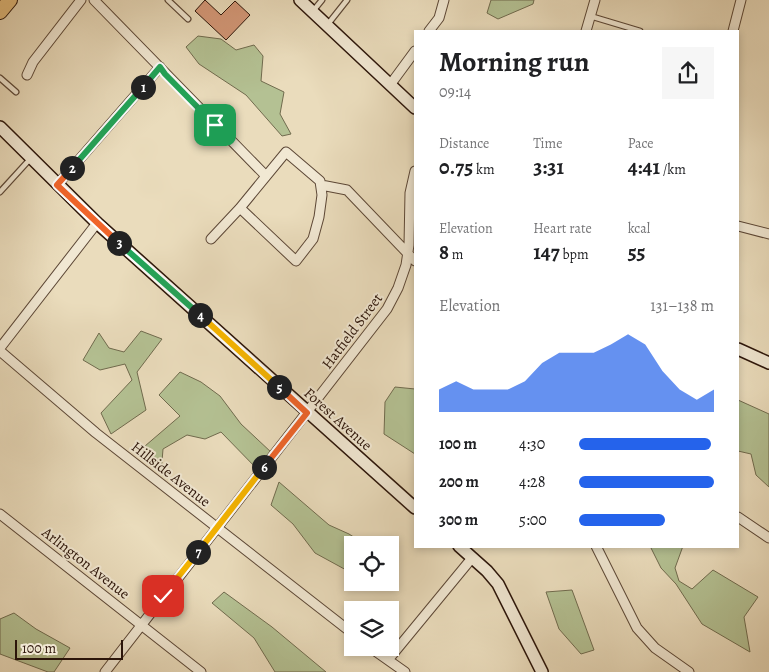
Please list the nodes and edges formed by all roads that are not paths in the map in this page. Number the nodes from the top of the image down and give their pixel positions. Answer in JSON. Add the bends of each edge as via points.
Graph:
{"nodes":[{"id":1,"x":81,"y":0,"type":"edge"},
{"id":2,"x":94,"y":0,"type":"edge"},
{"id":3,"x":168,"y":0,"type":"edge"},
{"id":4,"x":300,"y":0,"type":"edge"},
{"id":5,"x":322,"y":0,"type":"edge"},
{"id":6,"x":347,"y":0,"type":"edge"},
{"id":7,"x":444,"y":0,"type":"edge"},
{"id":8,"x":595,"y":0,"type":"edge"},
{"id":9,"x":741,"y":0,"type":"edge"},
{"id":10,"x":312,"y":12,"type":"junction"},
{"id":11,"x":590,"y":16,"type":"junction"},
{"id":12,"x":188,"y":18,"type":"dead end"},
{"id":13,"x":327,"y":25,"type":"junction"},
{"id":14,"x":430,"y":30,"type":"edge"},
{"id":15,"x":586,"y":30,"type":"edge"},
{"id":16,"x":637,"y":30,"type":"edge"},
{"id":17,"x":733,"y":30,"type":"edge"},
{"id":18,"x":414,"y":52,"type":"edge"},
{"id":19,"x":160,"y":67,"type":"junction"},
{"id":20,"x":27,"y":75,"type":"dead end"},
{"id":21,"x":0,"y":78,"type":"edge"},
{"id":22,"x":390,"y":86,"type":"junction"},
{"id":23,"x":16,"y":92,"type":"dead end"},
{"id":24,"x":414,"y":107,"type":"edge"},
{"id":25,"x":0,"y":127,"type":"edge"},
{"id":26,"x":32,"y":158,"type":"junction"},
{"id":27,"x":414,"y":175,"type":"edge"},
{"id":28,"x":266,"y":176,"type":"junction"},
{"id":29,"x":57,"y":185,"type":"junction"},
{"id":30,"x":321,"y":185,"type":"junction"},
{"id":31,"x":0,"y":192,"type":"edge"},
{"id":32,"x":240,"y":208,"type":"junction"},
{"id":33,"x":97,"y":224,"type":"junction"},
{"id":34,"x":739,"y":226,"type":"edge"},
{"id":35,"x":769,"y":234,"type":"edge"},
{"id":36,"x":211,"y":239,"type":"dead end"},
{"id":37,"x":408,"y":254,"type":"junction"},
{"id":38,"x":414,"y":260,"type":"edge"},
{"id":39,"x":739,"y":349,"type":"edge"},
{"id":40,"x":0,"y":350,"type":"edge"},
{"id":41,"x":769,"y":363,"type":"edge"},
{"id":42,"x":307,"y":413,"type":"junction"},
{"id":43,"x":414,"y":507,"type":"edge"},
{"id":44,"x":0,"y":514,"type":"edge"},
{"id":45,"x":739,"y":518,"type":"edge"},
{"id":46,"x":217,"y":528,"type":"junction"},
{"id":47,"x":769,"y":538,"type":"edge"},
{"id":48,"x":461,"y":548,"type":"edge"},
{"id":49,"x":597,"y":548,"type":"edge"},
{"id":50,"x":472,"y":558,"type":"junction"},
{"id":51,"x":142,"y":624,"type":"junction"},
{"id":52,"x":344,"y":627,"type":"edge"},
{"id":53,"x":382,"y":656,"type":"edge"},
{"id":54,"x":388,"y":660,"type":"junction"},
{"id":55,"x":105,"y":672,"type":"edge"},
{"id":56,"x":201,"y":672,"type":"edge"},
{"id":57,"x":404,"y":672,"type":"edge"},
{"id":58,"x":542,"y":672,"type":"edge"},
{"id":59,"x":689,"y":672,"type":"edge"}],
"edges":[{"from":1,"to":20,"type":"street","via":[[32,62]]},
{"from":2,"to":19,"type":"street"},
{"from":3,"to":12,"type":"lane"},
{"from":4,"to":10,"type":"street"},
{"from":5,"to":10,"type":"lane"},
{"from":6,"to":13,"type":"lane"},
{"from":7,"to":14,"type":"street"},
{"from":8,"to":11,"type":"street"},
{"from":9,"to":17,"type":"street"},
{"from":10,"to":13,"type":"street"},
{"from":11,"to":15,"type":"street"},
{"from":11,"to":16,"type":"lane"},
{"from":13,"to":22,"type":"street"},
{"from":18,"to":22,"type":"street"},
{"from":19,"to":28,"type":"street"},
{"from":19,"to":29,"type":"street"},
{"from":21,"to":23,"type":"lane"},
{"from":22,"to":24,"type":"street"},
{"from":25,"to":26,"type":"street","name":"Forest Avenue"},
{"from":26,"to":29,"type":"street","name":"Forest Avenue"},
{"from":26,"to":31,"type":"lane"},
{"from":27,"to":37,"type":"street","name":"Hatfield Street","via":[[410,193]]},
{"from":28,"to":30,"type":"street","via":[[286,152]]},
{"from":28,"to":32,"type":"street"},
{"from":29,"to":33,"type":"street","name":"Forest Avenue"},
{"from":30,"to":32,"type":"street","via":[[319,217],[313,240],[296,261]]},
{"from":30,"to":37,"type":"street","via":[[347,190]]},
{"from":32,"to":36,"type":"street"},
{"from":33,"to":40,"type":"street"},
{"from":33,"to":42,"type":"street","name":"Forest Avenue"},
{"from":34,"to":35,"type":"street"},
{"from":37,"to":38,"type":"street"},
{"from":37,"to":42,"type":"street","name":"Hatfield Street","via":[[401,282],[387,309]]},
{"from":39,"to":41,"type":"street"},
{"from":40,"to":46,"type":"street","name":"Hillside Avenue","via":[[96,433]]},
{"from":42,"to":43,"type":"street","name":"Forest Avenue"},
{"from":42,"to":46,"type":"street","name":"Hatfield Street"},
{"from":44,"to":51,"type":"street","name":"Arlington Avenue"},
{"from":45,"to":47,"type":"street"},
{"from":46,"to":51,"type":"street","name":"Hatfield Street"},
{"from":46,"to":52,"type":"street","name":"Hillside Avenue"},
{"from":48,"to":50,"type":"street"},
{"from":49,"to":59,"type":"street","via":[[640,632],[661,653]]},
{"from":50,"to":54,"type":"street"},
{"from":50,"to":58,"type":"street","via":[[498,584]]},
{"from":51,"to":55,"type":"street","name":"Hatfield Street"},
{"from":51,"to":56,"type":"street","name":"Arlington Avenue"},
{"from":53,"to":54,"type":"street"},
{"from":54,"to":57,"type":"street"}]}
